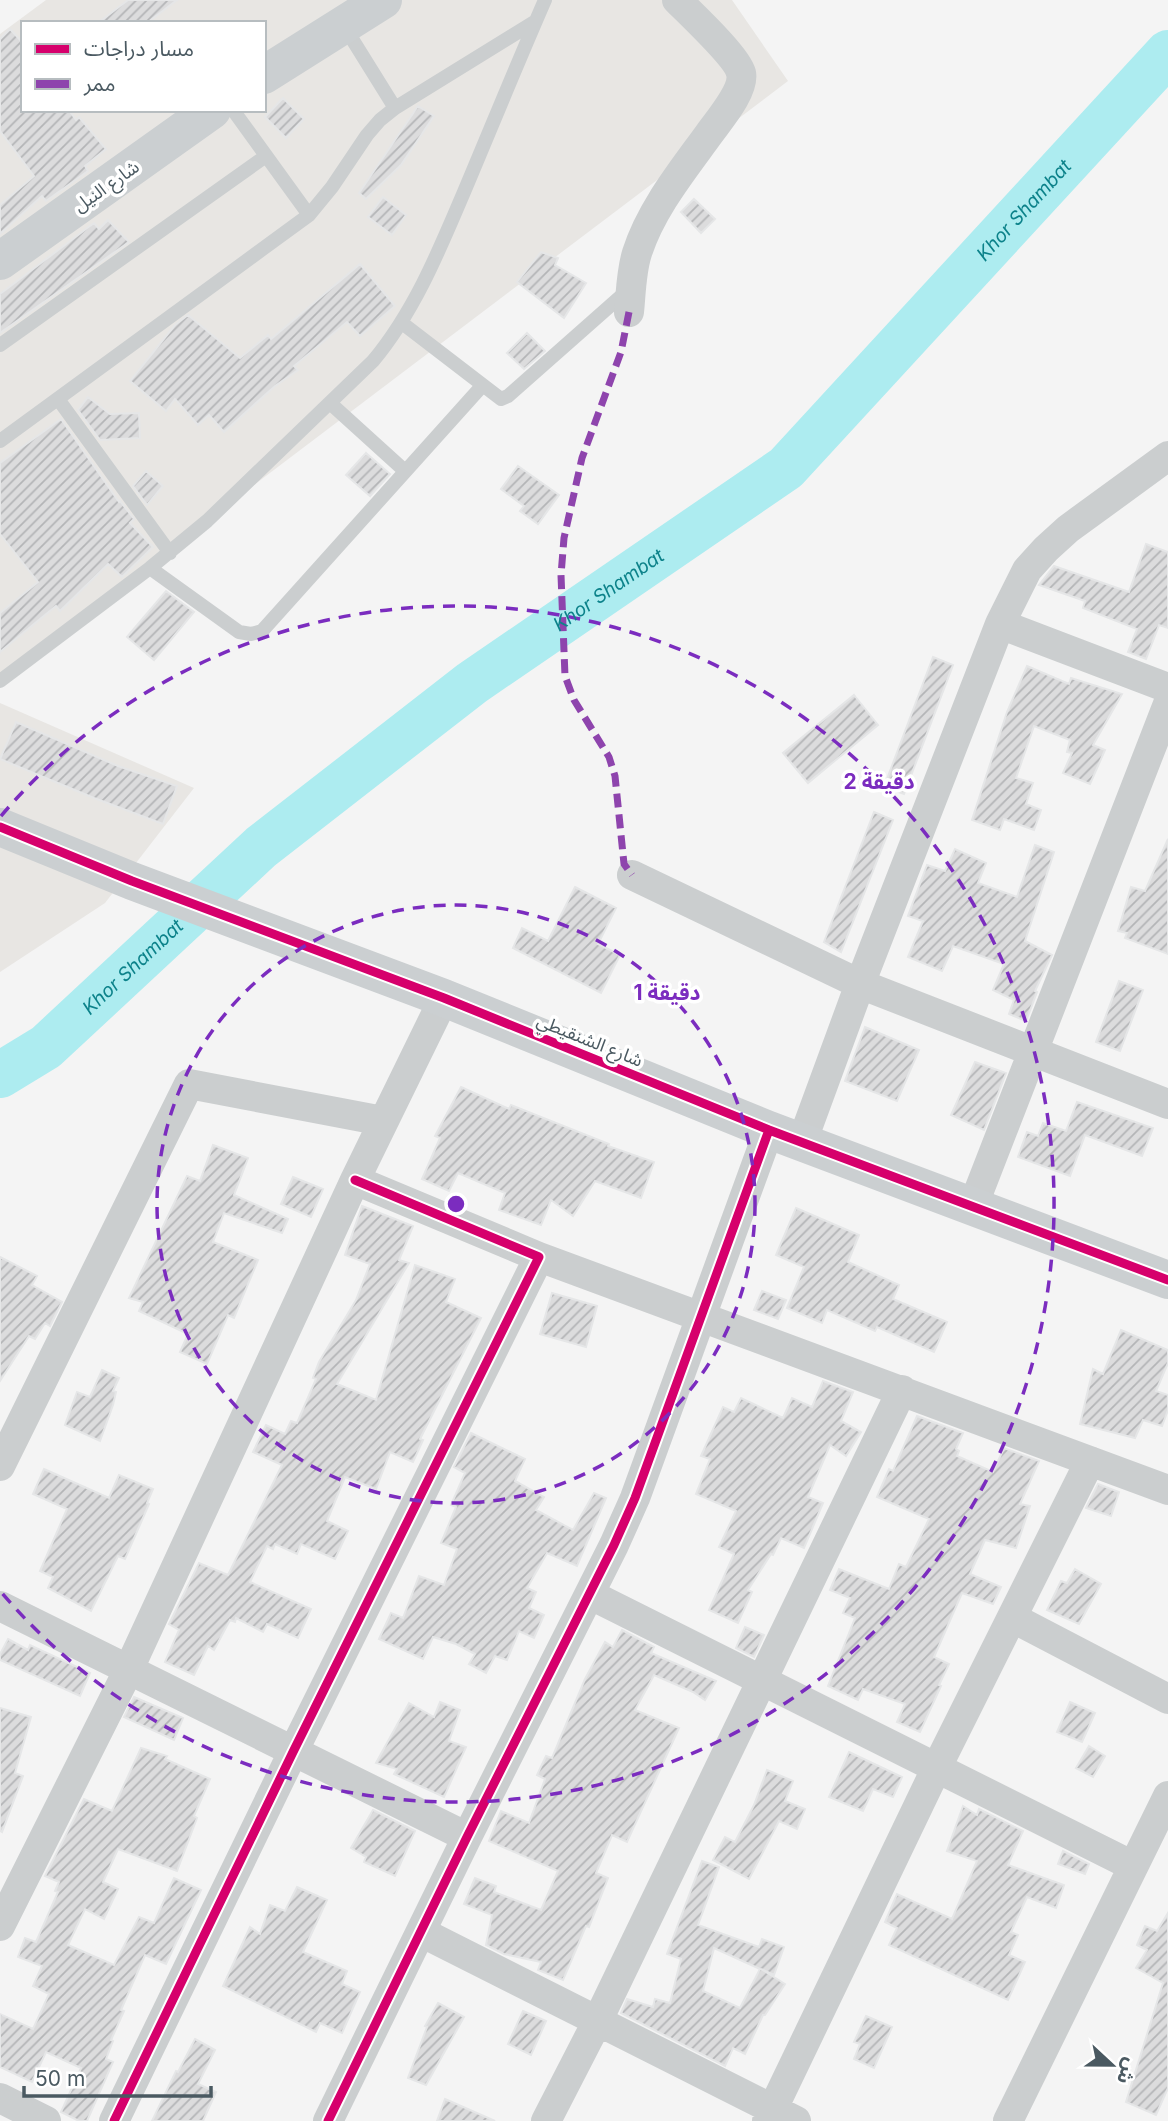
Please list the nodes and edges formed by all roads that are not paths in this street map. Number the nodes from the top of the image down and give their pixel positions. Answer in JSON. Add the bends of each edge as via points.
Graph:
{"nodes":[{"id":1,"x":383,"y":0,"type":"edge"},
{"id":2,"x":545,"y":0,"type":"edge"},
{"id":3,"x":677,"y":0,"type":"edge"},
{"id":4,"x":536,"y":21,"type":"junction"},
{"id":5,"x":343,"y":25,"type":"junction"},
{"id":6,"x":266,"y":74,"type":"edge"},
{"id":7,"x":395,"y":108,"type":"junction"},
{"id":8,"x":209,"y":112,"type":"edge"},
{"id":9,"x":234,"y":112,"type":"edge"},
{"id":10,"x":266,"y":156,"type":"junction"},
{"id":11,"x":309,"y":215,"type":"junction"},
{"id":12,"x":0,"y":261,"type":"edge"},
{"id":13,"x":630,"y":299,"type":"joint"},
{"id":14,"x":402,"y":323,"type":"junction"},
{"id":15,"x":0,"y":345,"type":"edge"},
{"id":16,"x":482,"y":386,"type":"junction"},
{"id":17,"x":58,"y":399,"type":"junction"},
{"id":18,"x":330,"y":402,"type":"junction"},
{"id":19,"x":0,"y":441,"type":"edge"},
{"id":20,"x":1168,"y":456,"type":"edge"},
{"id":21,"x":405,"y":471,"type":"junction"},
{"id":22,"x":170,"y":552,"type":"junction"},
{"id":23,"x":150,"y":568,"type":"junction"},
{"id":24,"x":1000,"y":624,"type":"junction"},
{"id":25,"x":0,"y":681,"type":"edge"},
{"id":26,"x":1168,"y":688,"type":"edge"},
{"id":27,"x":1168,"y":704,"type":"edge"},
{"id":28,"x":0,"y":827,"type":"edge"},
{"id":29,"x":632,"y":875,"type":"dead end"},
{"id":30,"x":860,"y":984,"type":"junction"},
{"id":31,"x":444,"y":998,"type":"junction"},
{"id":32,"x":1034,"y":1052,"type":"junction"},
{"id":33,"x":1168,"y":1104,"type":"edge"},
{"id":34,"x":383,"y":1121,"type":"junction"},
{"id":35,"x":786,"y":1136,"type":"junction"},
{"id":36,"x":355,"y":1180,"type":"junction"},
{"id":37,"x":973,"y":1206,"type":"junction"},
{"id":38,"x":539,"y":1257,"type":"junction"},
{"id":39,"x":1168,"y":1280,"type":"edge"},
{"id":40,"x":701,"y":1316,"type":"junction"},
{"id":41,"x":902,"y":1390,"type":"junction"},
{"id":42,"x":1090,"y":1461,"type":"junction"},
{"id":43,"x":0,"y":1466,"type":"edge"},
{"id":44,"x":1168,"y":1490,"type":"edge"},
{"id":45,"x":591,"y":1595,"type":"junction"},
{"id":46,"x":0,"y":1606,"type":"edge"},
{"id":47,"x":1013,"y":1618,"type":"junction"},
{"id":48,"x":128,"y":1671,"type":"junction"},
{"id":49,"x":760,"y":1681,"type":"junction"},
{"id":50,"x":1168,"y":1699,"type":"edge"},
{"id":51,"x":293,"y":1752,"type":"junction"},
{"id":52,"x":937,"y":1767,"type":"junction"},
{"id":53,"x":1168,"y":1796,"type":"edge"},
{"id":54,"x":467,"y":1837,"type":"junction"},
{"id":55,"x":1158,"y":1843,"type":"edge"},
{"id":56,"x":1133,"y":1866,"type":"junction"},
{"id":57,"x":0,"y":1926,"type":"edge"},
{"id":58,"x":421,"y":1932,"type":"junction"},
{"id":59,"x":598,"y":2020,"type":"junction"},
{"id":60,"x":0,"y":2098,"type":"edge"},
{"id":61,"x":779,"y":2117,"type":"edge"},
{"id":62,"x":47,"y":2121,"type":"edge"},
{"id":63,"x":114,"y":2121,"type":"edge"},
{"id":64,"x":328,"y":2121,"type":"edge"},
{"id":65,"x":546,"y":2121,"type":"edge"},
{"id":66,"x":1008,"y":2121,"type":"edge"}],
"edges":[{"from":1,"to":5,"type":"street"},
{"from":2,"to":4,"type":"lane"},
{"from":3,"to":13,"type":"street","via":[[734,62],[741,81],[727,110],[650,222],[637,254]]},
{"from":4,"to":7,"type":"lane"},
{"from":4,"to":14,"type":"lane","via":[[446,235]]},
{"from":5,"to":6,"type":"street"},
{"from":5,"to":7,"type":"lane"},
{"from":7,"to":11,"type":"lane","via":[[367,135]]},
{"from":8,"to":12,"type":"street","name":"شارع النيل"},
{"from":9,"to":10,"type":"lane"},
{"from":10,"to":11,"type":"lane"},
{"from":10,"to":15,"type":"lane"},
{"from":11,"to":17,"type":"lane"},
{"from":13,"to":16,"type":"lane","via":[[508,396],[501,399]]},
{"from":14,"to":16,"type":"lane"},
{"from":14,"to":18,"type":"lane","via":[[373,361]]},
{"from":16,"to":21,"type":"lane"},
{"from":17,"to":19,"type":"lane"},
{"from":17,"to":22,"type":"lane"},
{"from":18,"to":21,"type":"lane"},
{"from":18,"to":22,"type":"lane"},
{"from":20,"to":24,"type":"street","via":[[1046,549],[1027,570]]},
{"from":21,"to":23,"type":"lane","via":[[262,631],[239,632]]},
{"from":22,"to":23,"type":"lane"},
{"from":23,"to":25,"type":"lane"},
{"from":24,"to":26,"type":"street"},
{"from":24,"to":30,"type":"street"},
{"from":27,"to":32,"type":"street"},
{"from":28,"to":31,"type":"street","name":"شارع الشنقيطي"},
{"from":29,"to":30,"type":"street"},
{"from":30,"to":32,"type":"street"},
{"from":30,"to":35,"type":"street"},
{"from":31,"to":34,"type":"street"},
{"from":31,"to":35,"type":"street","name":"شارع الشنقيطي"},
{"from":32,"to":33,"type":"street"},
{"from":32,"to":37,"type":"street"},
{"from":34,"to":36,"type":"street"},
{"from":34,"to":43,"type":"street","via":[[189,1084]]},
{"from":35,"to":37,"type":"street","name":"شارع الشنقيطي"},
{"from":35,"to":40,"type":"street"},
{"from":36,"to":38,"type":"street"},
{"from":36,"to":48,"type":"street"},
{"from":37,"to":39,"type":"street","name":"شارع الشنقيطي"},
{"from":38,"to":40,"type":"street"},
{"from":38,"to":51,"type":"street"},
{"from":40,"to":41,"type":"street"},
{"from":40,"to":45,"type":"street","via":[[635,1498]]},
{"from":41,"to":42,"type":"street"},
{"from":41,"to":49,"type":"street"},
{"from":42,"to":44,"type":"street"},
{"from":42,"to":47,"type":"street"},
{"from":45,"to":49,"type":"street"},
{"from":45,"to":54,"type":"street"},
{"from":46,"to":48,"type":"street"},
{"from":47,"to":50,"type":"street"},
{"from":47,"to":52,"type":"street"},
{"from":48,"to":51,"type":"street"},
{"from":48,"to":57,"type":"street"},
{"from":49,"to":52,"type":"street"},
{"from":49,"to":59,"type":"street"},
{"from":51,"to":54,"type":"street"},
{"from":51,"to":63,"type":"street"},
{"from":52,"to":56,"type":"street"},
{"from":52,"to":61,"type":"street"},
{"from":53,"to":55,"type":"street"},
{"from":54,"to":58,"type":"street"},
{"from":55,"to":56,"type":"street"},
{"from":56,"to":66,"type":"street"},
{"from":58,"to":59,"type":"street"},
{"from":58,"to":64,"type":"street"},
{"from":59,"to":61,"type":"street"},
{"from":59,"to":65,"type":"street"},
{"from":60,"to":62,"type":"street"}]}
